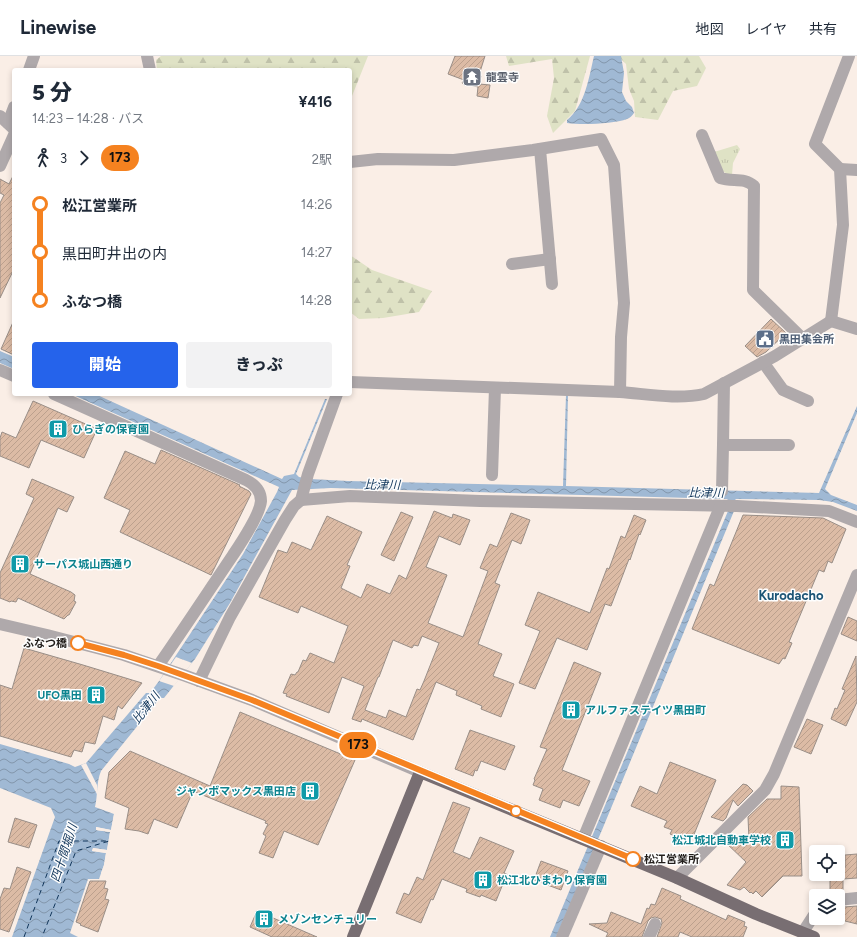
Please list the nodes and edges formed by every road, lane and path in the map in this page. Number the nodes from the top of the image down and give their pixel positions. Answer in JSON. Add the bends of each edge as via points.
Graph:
{"nodes":[{"id":1,"x":34,"y":56,"type":"edge"},
{"id":2,"x":147,"y":56,"type":"edge"},
{"id":3,"x":850,"y":56,"type":"edge"},
{"id":4,"x":30,"y":68,"type":"edge"},
{"id":5,"x":150,"y":68,"type":"edge"},
{"id":6,"x":12,"y":112,"type":"edge"},
{"id":7,"x":7,"y":123,"type":"edge"},
{"id":8,"x":702,"y":135,"type":"dead end"},
{"id":9,"x":12,"y":139,"type":"edge"},
{"id":10,"x":540,"y":149,"type":"junction"},
{"id":11,"x":352,"y":162,"type":"edge"},
{"id":12,"x":0,"y":166,"type":"edge"},
{"id":13,"x":840,"y":169,"type":"junction"},
{"id":14,"x":857,"y":170,"type":"edge"},
{"id":15,"x":550,"y":259,"type":"junction"},
{"id":16,"x":512,"y":264,"type":"dead end"},
{"id":17,"x":552,"y":284,"type":"dead end"},
{"id":18,"x":831,"y":321,"type":"junction"},
{"id":19,"x":857,"y":329,"type":"edge"},
{"id":20,"x":802,"y":338,"type":"junction"},
{"id":21,"x":763,"y":362,"type":"junction"},
{"id":22,"x":0,"y":370,"type":"edge"},
{"id":23,"x":12,"y":375,"type":"edge"},
{"id":24,"x":352,"y":382,"type":"edge"},
{"id":25,"x":724,"y":383,"type":"junction"},
{"id":26,"x":495,"y":388,"type":"junction"},
{"id":27,"x":620,"y":392,"type":"junction"},
{"id":28,"x":59,"y":396,"type":"edge"},
{"id":29,"x":336,"y":396,"type":"edge"},
{"id":30,"x":808,"y":401,"type":"dead end"},
{"id":31,"x":723,"y":445,"type":"junction"},
{"id":32,"x":789,"y":445,"type":"dead end"},
{"id":33,"x":492,"y":475,"type":"dead end"},
{"id":34,"x":722,"y":491,"type":"dead end"},
{"id":35,"x":302,"y":496,"type":"junction"},
{"id":36,"x":727,"y":506,"type":"junction"},
{"id":37,"x":857,"y":522,"type":"edge"},
{"id":38,"x":857,"y":576,"type":"edge"},
{"id":39,"x":0,"y":624,"type":"edge"},
{"id":40,"x":161,"y":668,"type":"junction"},
{"id":41,"x":199,"y":680,"type":"junction"},
{"id":42,"x":420,"y":772,"type":"junction"},
{"id":43,"x":584,"y":839,"type":"junction"},
{"id":44,"x":599,"y":845,"type":"junction"},
{"id":45,"x":677,"y":878,"type":"junction"},
{"id":46,"x":857,"y":898,"type":"edge"},
{"id":47,"x":845,"y":899,"type":"edge"},
{"id":48,"x":809,"y":922,"type":"edge"},
{"id":49,"x":655,"y":924,"type":"dead end"},
{"id":50,"x":802,"y":932,"type":"junction"},
{"id":51,"x":353,"y":937,"type":"edge"},
{"id":52,"x":562,"y":937,"type":"edge"},
{"id":53,"x":649,"y":937,"type":"edge"},
{"id":54,"x":814,"y":937,"type":"edge"}],
"edges":[{"from":1,"to":4,"type":"street"},
{"from":2,"to":5,"type":"street"},
{"from":3,"to":13,"type":"street","via":[[816,144]]},
{"from":6,"to":7,"type":"street"},
{"from":8,"to":20,"type":"street","via":[[720,178],[748,180],[754,186],[753,290]]},
{"from":9,"to":12,"type":"street"},
{"from":10,"to":11,"type":"street","via":[[454,160],[378,158]]},
{"from":10,"to":15,"type":"street"},
{"from":10,"to":27,"type":"street","via":[[601,139],[614,165],[624,303]]},
{"from":13,"to":14,"type":"street"},
{"from":13,"to":18,"type":"street","via":[[843,225]]},
{"from":15,"to":16,"type":"street"},
{"from":15,"to":17,"type":"street"},
{"from":18,"to":19,"type":"street"},
{"from":18,"to":20,"type":"street"},
{"from":20,"to":21,"type":"street"},
{"from":21,"to":25,"type":"street"},
{"from":21,"to":30,"type":"street","via":[[783,390]]},
{"from":22,"to":23,"type":"street"},
{"from":24,"to":26,"type":"street"},
{"from":25,"to":27,"type":"street","via":[[696,396]]},
{"from":25,"to":31,"type":"street"},
{"from":26,"to":27,"type":"street"},
{"from":26,"to":33,"type":"street"},
{"from":28,"to":40,"type":"street","via":[[246,480],[253,484],[260,494],[260,508],[244,537]]},
{"from":29,"to":35,"type":"street"},
{"from":31,"to":32,"type":"street"},
{"from":31,"to":34,"type":"street"},
{"from":35,"to":36,"type":"street"},
{"from":35,"to":41,"type":"street","via":[[285,520],[230,617]]},
{"from":36,"to":37,"type":"street","via":[[829,511]]},
{"from":36,"to":43,"type":"street"},
{"from":38,"to":45,"type":"street","via":[[765,790]]},
{"from":39,"to":40,"type":"street","via":[[101,649]]},
{"from":40,"to":41,"type":"street"},
{"from":41,"to":42,"type":"street"},
{"from":42,"to":43,"type":"main road"},
{"from":42,"to":51,"type":"main road"},
{"from":43,"to":44,"type":"main road"},
{"from":44,"to":45,"type":"main road"},
{"from":44,"to":52,"type":"street"},
{"from":45,"to":50,"type":"main road"},
{"from":46,"to":47,"type":"street"},
{"from":48,"to":50,"type":"street"},
{"from":49,"to":53,"type":"street"},
{"from":50,"to":54,"type":"main road"}]}
